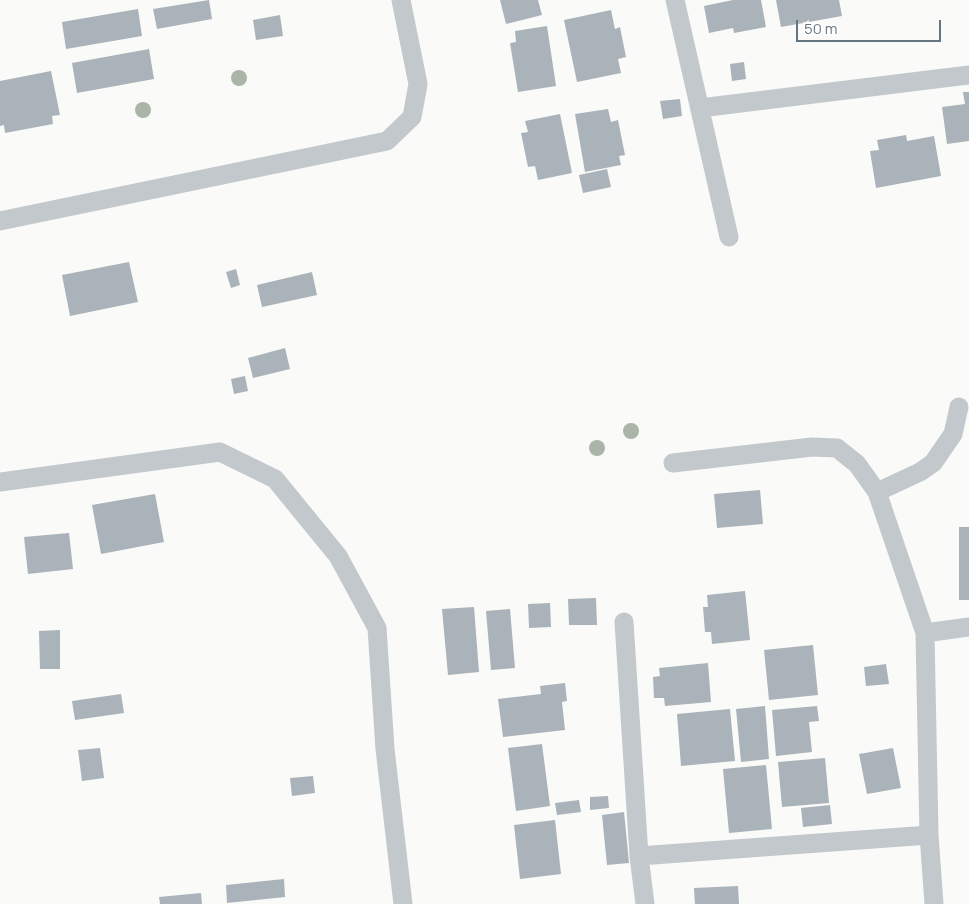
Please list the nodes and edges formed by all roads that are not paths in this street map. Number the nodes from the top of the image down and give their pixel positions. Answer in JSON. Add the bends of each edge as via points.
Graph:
{"nodes":[{"id":1,"x":401,"y":0,"type":"edge"},
{"id":2,"x":675,"y":0,"type":"edge"},
{"id":3,"x":969,"y":75,"type":"edge"},
{"id":4,"x":700,"y":108,"type":"junction"},
{"id":5,"x":0,"y":221,"type":"edge"},
{"id":6,"x":729,"y":237,"type":"dead end"},
{"id":7,"x":958,"y":407,"type":"dead end"},
{"id":8,"x":673,"y":463,"type":"dead end"},
{"id":9,"x":0,"y":482,"type":"edge"},
{"id":10,"x":878,"y":492,"type":"junction"},
{"id":11,"x":624,"y":622,"type":"dead end"},
{"id":12,"x":969,"y":627,"type":"edge"},
{"id":13,"x":925,"y":633,"type":"junction"},
{"id":14,"x":929,"y":835,"type":"junction"},
{"id":15,"x":639,"y":856,"type":"junction"},
{"id":16,"x":403,"y":904,"type":"edge"},
{"id":17,"x":645,"y":904,"type":"edge"},
{"id":18,"x":934,"y":904,"type":"edge"}],
"edges":[{"from":1,"to":5,"type":"street","via":[[418,84],[412,117],[387,141]]},
{"from":2,"to":4,"type":"street"},
{"from":3,"to":4,"type":"street"},
{"from":4,"to":6,"type":"street"},
{"from":7,"to":10,"type":"street","via":[[953,434],[933,463]]},
{"from":8,"to":10,"type":"street","via":[[812,447],[837,448],[857,464]]},
{"from":9,"to":16,"type":"street","via":[[220,452],[275,479],[338,556],[377,628],[384,749]]},
{"from":10,"to":13,"type":"street"},
{"from":11,"to":15,"type":"street"},
{"from":12,"to":13,"type":"street"},
{"from":13,"to":14,"type":"street"},
{"from":14,"to":15,"type":"street"},
{"from":14,"to":18,"type":"street"},
{"from":15,"to":17,"type":"street"}]}
